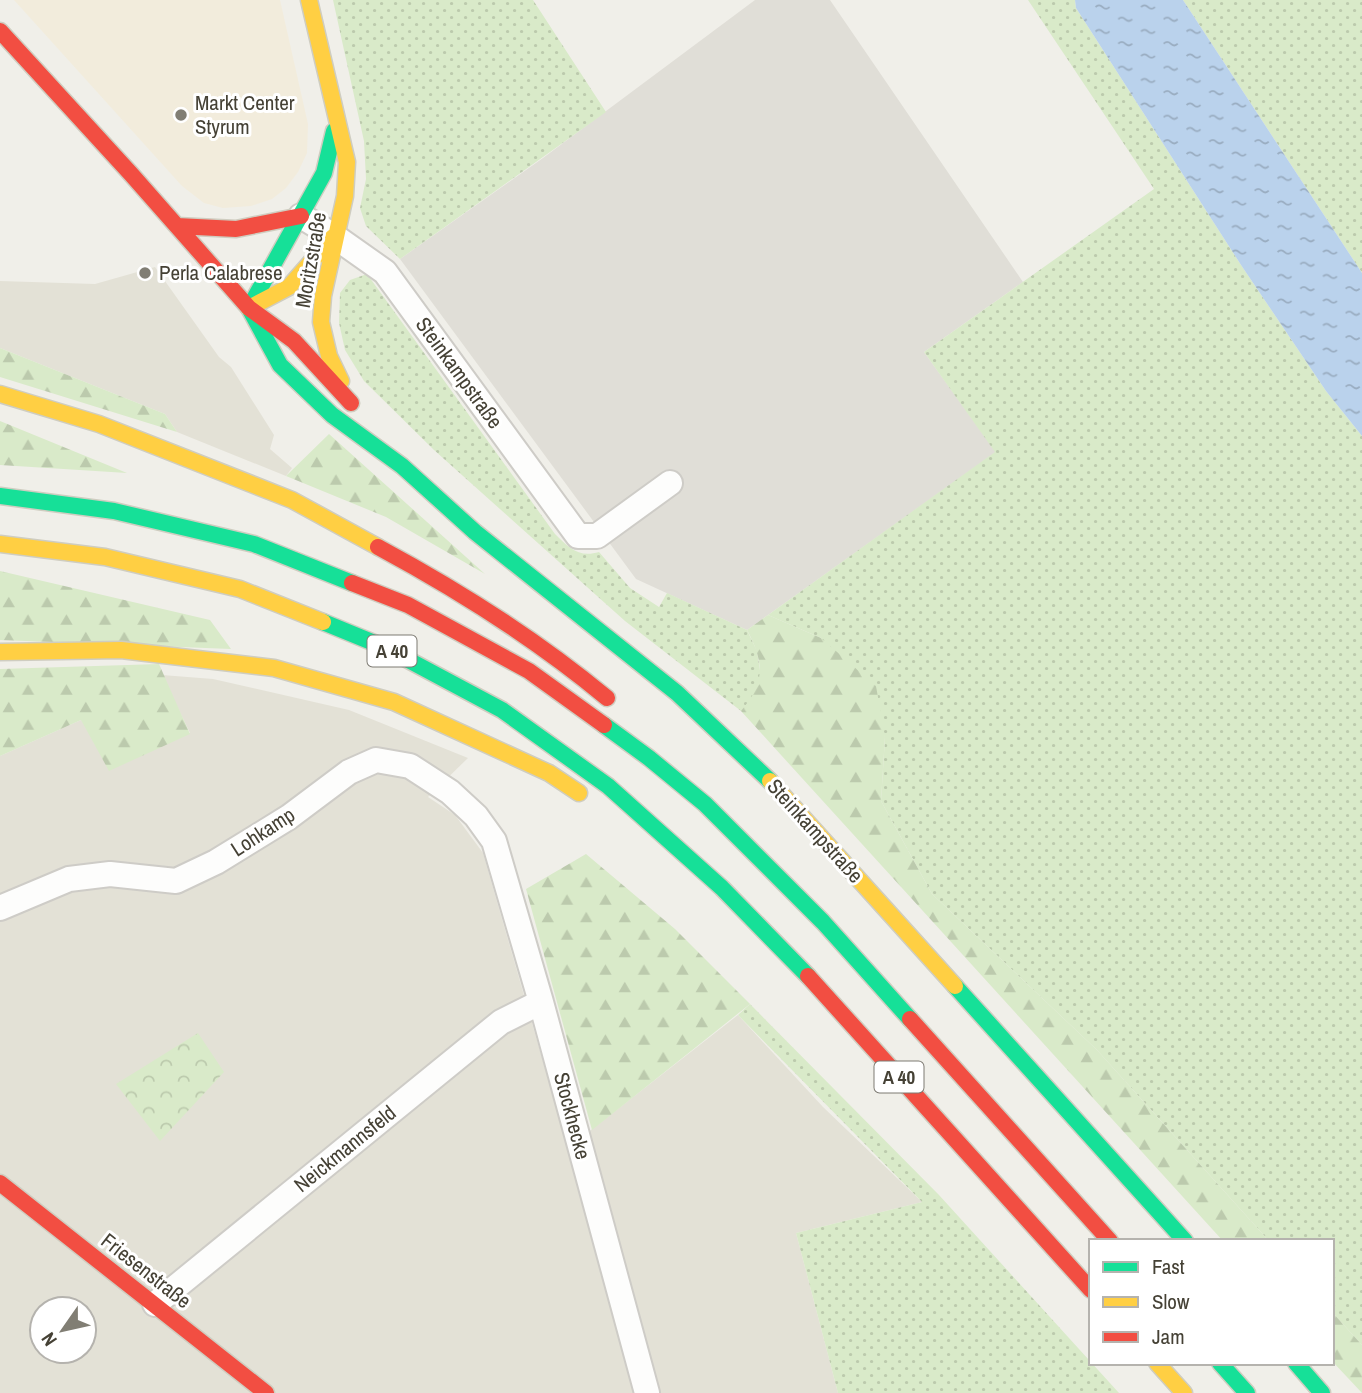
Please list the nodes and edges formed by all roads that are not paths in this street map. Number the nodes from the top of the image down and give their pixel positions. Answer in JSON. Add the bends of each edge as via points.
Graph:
{"nodes":[{"id":1,"x":309,"y":0,"type":"edge"},
{"id":2,"x":0,"y":31,"type":"edge"},
{"id":3,"x":337,"y":121,"type":"junction"},
{"id":4,"x":301,"y":216,"type":"junction"},
{"id":5,"x":177,"y":226,"type":"junction"},
{"id":6,"x":334,"y":236,"type":"junction"},
{"id":7,"x":249,"y":308,"type":"junction"},
{"id":8,"x":0,"y":394,"type":"edge"},
{"id":9,"x":359,"y":412,"type":"junction"},
{"id":10,"x":402,"y":466,"type":"junction"},
{"id":11,"x":670,"y":483,"type":"dead end"},
{"id":12,"x":0,"y":496,"type":"edge"},
{"id":13,"x":0,"y":544,"type":"edge"},
{"id":14,"x":0,"y":652,"type":"edge"},
{"id":15,"x":620,"y":709,"type":"dead end"},
{"id":16,"x":656,"y":745,"type":"dead end"},
{"id":17,"x":595,"y":804,"type":"dead end"},
{"id":18,"x":705,"y":804,"type":"junction"},
{"id":19,"x":630,"y":827,"type":"dead end"},
{"id":20,"x":494,"y":841,"type":"joint"},
{"id":21,"x":722,"y":888,"type":"junction"},
{"id":22,"x":0,"y":908,"type":"edge"},
{"id":23,"x":541,"y":1002,"type":"junction"},
{"id":24,"x":0,"y":1183,"type":"edge"},
{"id":25,"x":1108,"y":1239,"type":"edge"},
{"id":26,"x":1183,"y":1239,"type":"edge"},
{"id":27,"x":1089,"y":1288,"type":"edge"},
{"id":28,"x":155,"y":1304,"type":"junction"},
{"id":29,"x":1159,"y":1365,"type":"edge"},
{"id":30,"x":1222,"y":1365,"type":"edge"},
{"id":31,"x":1298,"y":1365,"type":"edge"},
{"id":32,"x":266,"y":1393,"type":"edge"},
{"id":33,"x":647,"y":1393,"type":"edge"},
{"id":34,"x":1184,"y":1393,"type":"edge"},
{"id":35,"x":1247,"y":1393,"type":"edge"},
{"id":36,"x":1322,"y":1393,"type":"edge"}],
"edges":[{"from":1,"to":3,"type":"main road","name":"Moritzstraße"},
{"from":2,"to":5,"type":"main road","name":"Steinkampstraße"},
{"from":3,"to":4,"type":"main road","name":"Moritzstraße","via":[[324,173]]},
{"from":3,"to":6,"type":"main road","name":"Moritzstraße","via":[[347,162],[345,196]]},
{"from":4,"to":5,"type":"main road","via":[[236,229]]},
{"from":4,"to":6,"type":"street","name":"Steinkampstraße"},
{"from":4,"to":7,"type":"main road","name":"Moritzstraße"},
{"from":5,"to":7,"type":"main road","name":"Steinkampstraße"},
{"from":6,"to":7,"type":"main road","via":[[289,287]]},
{"from":6,"to":9,"type":"main road","name":"Moritzstraße","via":[[321,322],[329,356]]},
{"from":6,"to":11,"type":"street","name":"Steinkampstraße","via":[[385,272],[578,536],[597,536]]},
{"from":7,"to":9,"type":"main road","name":"Steinkampstraße","via":[[294,341]]},
{"from":7,"to":10,"type":"main road","name":"Steinkampstraße","via":[[280,365],[332,415]]},
{"from":8,"to":15,"type":"main road","via":[[99,424],[292,500],[439,582],[560,659]]},
{"from":9,"to":10,"type":"main road","name":"Steinkampstraße"},
{"from":10,"to":26,"type":"main road","name":"Steinkampstraße","via":[[475,532],[677,693],[768,779]]},
{"from":12,"to":18,"type":"main road","number":"A 40","via":[[114,511],[254,544],[408,605],[529,671]]},
{"from":13,"to":21,"type":"main road","number":"A 40","via":[[105,557],[240,589],[384,647],[502,710],[608,786]]},
{"from":14,"to":17,"type":"main road","via":[[121,650],[274,668],[394,702],[549,773]]},
{"from":16,"to":18,"type":"main road"},
{"from":18,"to":25,"type":"main road","number":"A 40","via":[[823,922]]},
{"from":19,"to":21,"type":"main road"},
{"from":20,"to":22,"type":"street","name":"Lohkamp","via":[[450,792],[410,766],[376,760],[349,772],[289,817],[216,862],[176,881],[110,874],[69,879]]},
{"from":20,"to":23,"type":"street","name":"Stockhecke"},
{"from":21,"to":27,"type":"main road","number":"A 40","via":[[810,978]]},
{"from":23,"to":28,"type":"street","name":"Neickmannsfeld","via":[[501,1022]]},
{"from":23,"to":33,"type":"street","name":"Stockhecke"},
{"from":24,"to":28,"type":"main road","name":"Friesenstraße"},
{"from":28,"to":32,"type":"main road","name":"Friesenstraße"},
{"from":29,"to":34,"type":"main road"},
{"from":30,"to":35,"type":"main road"},
{"from":31,"to":36,"type":"main road"}]}
